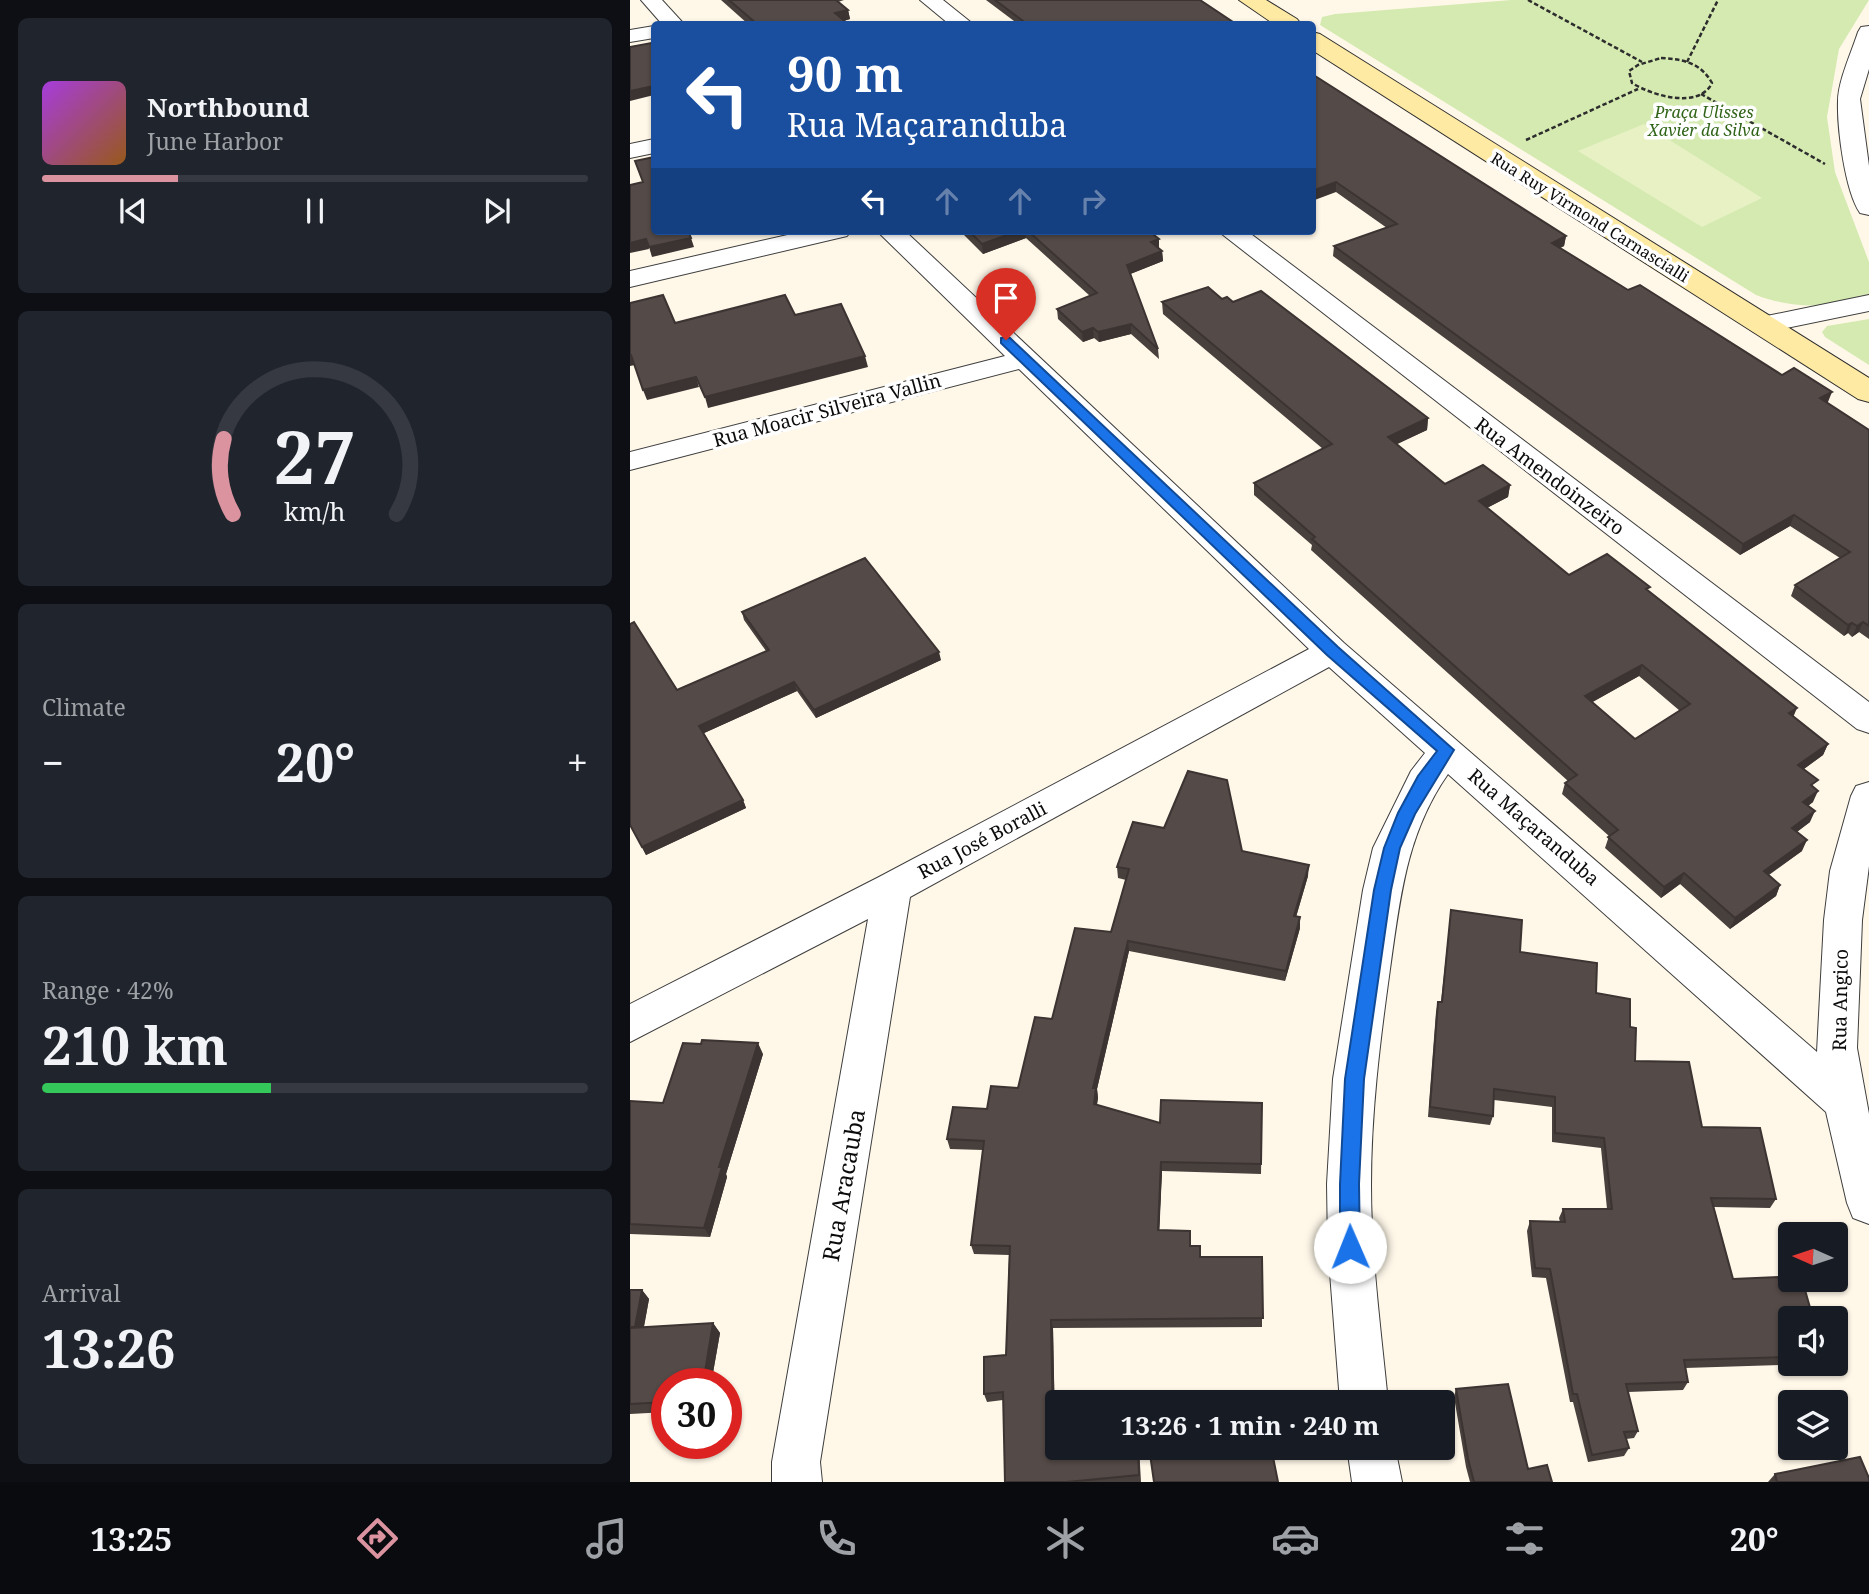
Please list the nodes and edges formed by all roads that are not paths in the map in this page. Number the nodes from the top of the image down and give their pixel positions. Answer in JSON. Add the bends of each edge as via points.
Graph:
{"nodes":[{"id":1,"x":651,"y":0,"type":"edge"},
{"id":2,"x":930,"y":0,"type":"edge"},
{"id":3,"x":1258,"y":0,"type":"edge"},
{"id":4,"x":670,"y":21,"type":"edge"},
{"id":5,"x":958,"y":21,"type":"edge"},
{"id":6,"x":1285,"y":21,"type":"edge"},
{"id":7,"x":651,"y":32,"type":"edge"},
{"id":8,"x":1869,"y":32,"type":"edge"},
{"id":9,"x":630,"y":36,"type":"edge"},
{"id":10,"x":1316,"y":42,"type":"edge"},
{"id":11,"x":651,"y":147,"type":"edge"},
{"id":12,"x":630,"y":151,"type":"edge"},
{"id":13,"x":1869,"y":208,"type":"edge"},
{"id":14,"x":821,"y":235,"type":"edge"},
{"id":15,"x":894,"y":235,"type":"edge"},
{"id":16,"x":1236,"y":235,"type":"edge"},
{"id":17,"x":630,"y":279,"type":"edge"},
{"id":18,"x":1869,"y":303,"type":"edge"},
{"id":19,"x":1762,"y":325,"type":"junction"},
{"id":20,"x":1025,"y":359,"type":"junction"},
{"id":21,"x":1869,"y":392,"type":"edge"},
{"id":22,"x":630,"y":461,"type":"edge"},
{"id":23,"x":1332,"y":651,"type":"junction"},
{"id":24,"x":1869,"y":720,"type":"edge"},
{"id":25,"x":1446,"y":750,"type":"junction"},
{"id":26,"x":1869,"y":796,"type":"edge"},
{"id":27,"x":892,"y":888,"type":"junction"},
{"id":28,"x":630,"y":1024,"type":"edge"},
{"id":29,"x":1845,"y":1102,"type":"junction"},
{"id":30,"x":1869,"y":1203,"type":"edge"},
{"id":31,"x":1363,"y":1390,"type":"edge"},
{"id":32,"x":1373,"y":1460,"type":"edge"},
{"id":33,"x":797,"y":1482,"type":"edge"},
{"id":34,"x":1377,"y":1482,"type":"edge"}],
"edges":[{"from":1,"to":4,"type":"street"},
{"from":2,"to":5,"type":"street"},
{"from":3,"to":6,"type":"street"},
{"from":7,"to":9,"type":"street"},
{"from":8,"to":13,"type":"street","via":[[1849,99],[1859,183]]},
{"from":10,"to":19,"type":"street","name":"Rua Ruy Virmond Carnascialli"},
{"from":11,"to":12,"type":"street"},
{"from":14,"to":17,"type":"street"},
{"from":15,"to":20,"type":"street","name":"Rua Maçaranduba"},
{"from":16,"to":24,"type":"street","name":"Rua Amendoinzeiro"},
{"from":18,"to":19,"type":"street"},
{"from":19,"to":21,"type":"street","name":"Rua Ruy Virmond Carnascialli"},
{"from":20,"to":22,"type":"street","name":"Rua Moacir Silveira Vallin"},
{"from":20,"to":23,"type":"street","name":"Rua Maçaranduba"},
{"from":23,"to":25,"type":"street","name":"Rua Maçaranduba"},
{"from":23,"to":27,"type":"street","name":"Rua José Boralli"},
{"from":25,"to":29,"type":"street","name":"Rua Maçaranduba"},
{"from":25,"to":31,"type":"street","via":[[1424,781],[1392,848],[1354,1079],[1350,1247]]},
{"from":26,"to":29,"type":"street","name":"Rua Angico","via":[[1849,871],[1843,920],[1837,1048]]},
{"from":27,"to":28,"type":"street","name":"Rua José Boralli"},
{"from":27,"to":33,"type":"street","name":"Rua Aracauba","via":[[796,1462]]},
{"from":29,"to":30,"type":"street","name":"Rua Angico"},
{"from":32,"to":34,"type":"street"}]}
